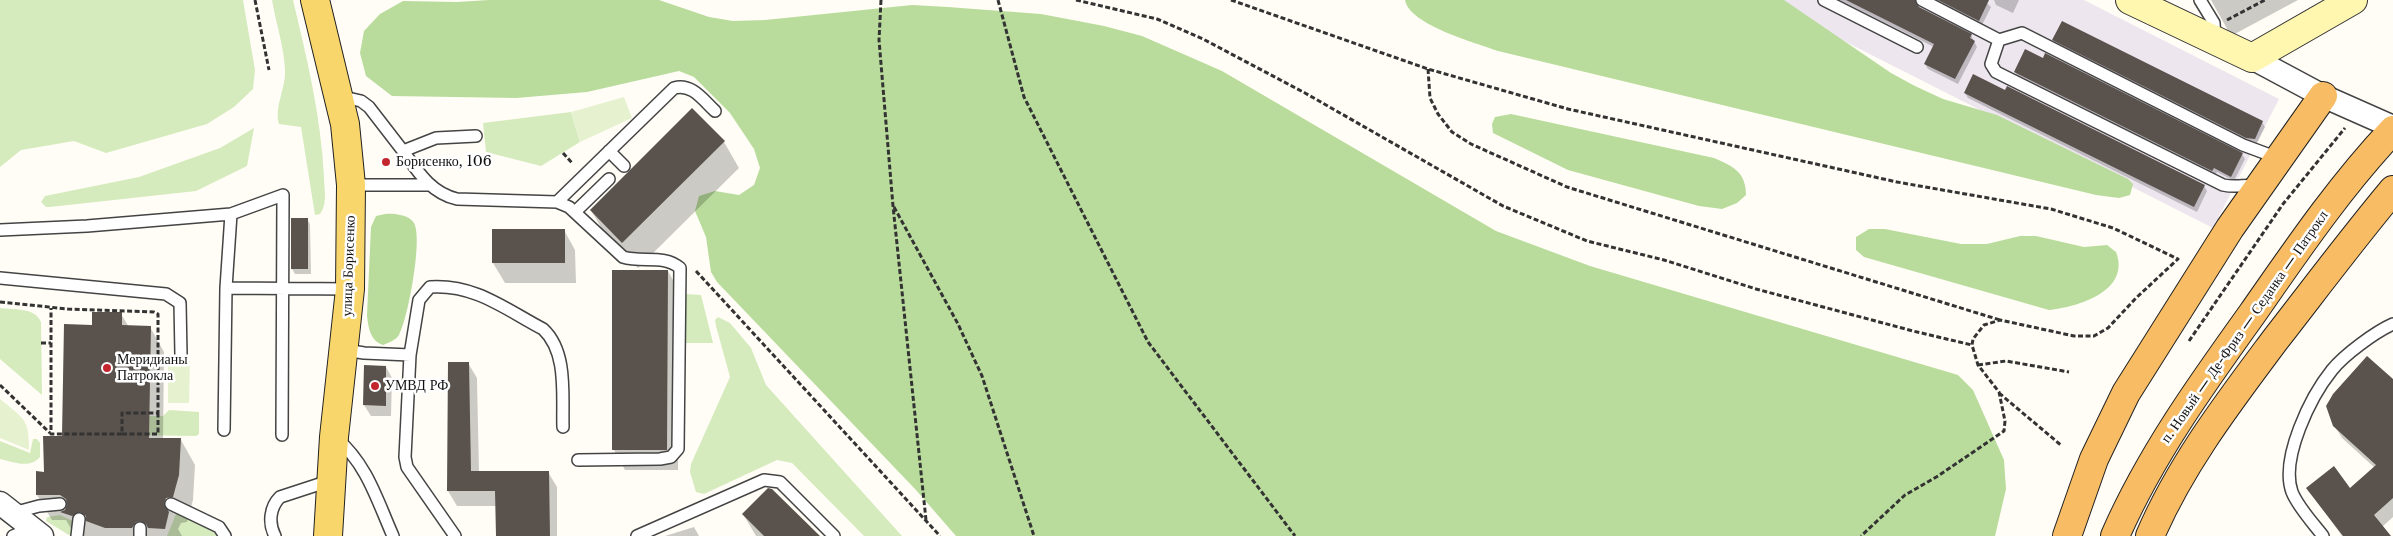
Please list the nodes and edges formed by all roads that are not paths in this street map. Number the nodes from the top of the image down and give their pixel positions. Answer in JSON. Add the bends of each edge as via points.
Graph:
{"nodes":[{"id":1,"x":314,"y":0,"type":"edge"},
{"id":2,"x":1824,"y":0,"type":"edge"},
{"id":3,"x":1922,"y":0,"type":"edge"},
{"id":4,"x":2200,"y":0,"type":"edge"},
{"id":5,"x":2353,"y":0,"type":"edge"},
{"id":6,"x":2143,"y":3,"type":"edge"},
{"id":7,"x":2214,"y":32,"type":"junction"},
{"id":8,"x":1999,"y":40,"type":"junction"},
{"id":9,"x":1917,"y":47,"type":"dead end"},
{"id":10,"x":2252,"y":58,"type":"junction"},
{"id":11,"x":339,"y":96,"type":"junction"},
{"id":12,"x":2323,"y":96,"type":"junction"},
{"id":13,"x":715,"y":111,"type":"dead end"},
{"id":14,"x":2393,"y":129,"type":"edge"},
{"id":15,"x":476,"y":136,"type":"dead end"},
{"id":16,"x":403,"y":151,"type":"junction"},
{"id":17,"x":609,"y":151,"type":"junction"},
{"id":18,"x":2280,"y":159,"type":"junction"},
{"id":19,"x":624,"y":166,"type":"dead end"},
{"id":20,"x":609,"y":178,"type":"dead end"},
{"id":21,"x":351,"y":185,"type":"junction"},
{"id":22,"x":429,"y":185,"type":"junction"},
{"id":23,"x":2258,"y":186,"type":"junction"},
{"id":24,"x":2393,"y":190,"type":"edge"},
{"id":25,"x":557,"y":202,"type":"junction"},
{"id":26,"x":575,"y":212,"type":"junction"},
{"id":27,"x":231,"y":214,"type":"junction"},
{"id":28,"x":0,"y":230,"type":"edge"},
{"id":29,"x":0,"y":278,"type":"edge"},
{"id":30,"x":226,"y":288,"type":"junction"},
{"id":31,"x":283,"y":288,"type":"junction"},
{"id":32,"x":350,"y":289,"type":"junction"},
{"id":33,"x":2393,"y":324,"type":"edge"},
{"id":34,"x":345,"y":350,"type":"junction"},
{"id":35,"x":181,"y":355,"type":"dead end"},
{"id":36,"x":410,"y":355,"type":"junction"},
{"id":37,"x":563,"y":427,"type":"dead end"},
{"id":38,"x":224,"y":430,"type":"dead end"},
{"id":39,"x":282,"y":435,"type":"dead end"},
{"id":40,"x":334,"y":437,"type":"junction"},
{"id":41,"x":578,"y":460,"type":"dead end"},
{"id":42,"x":332,"y":480,"type":"junction"},
{"id":43,"x":60,"y":504,"type":"dead end"},
{"id":44,"x":172,"y":504,"type":"dead end"},
{"id":45,"x":6,"y":508,"type":"edge"},
{"id":46,"x":79,"y":519,"type":"dead end"},
{"id":47,"x":29,"y":534,"type":"edge"},
{"id":48,"x":77,"y":536,"type":"edge"},
{"id":49,"x":225,"y":536,"type":"edge"},
{"id":50,"x":275,"y":536,"type":"edge"},
{"id":51,"x":328,"y":536,"type":"edge"},
{"id":52,"x":392,"y":536,"type":"edge"},
{"id":53,"x":455,"y":536,"type":"edge"},
{"id":54,"x":637,"y":536,"type":"edge"},
{"id":55,"x":834,"y":536,"type":"edge"},
{"id":56,"x":2067,"y":536,"type":"edge"},
{"id":57,"x":2114,"y":536,"type":"edge"},
{"id":58,"x":2150,"y":536,"type":"edge"},
{"id":59,"x":2323,"y":536,"type":"edge"}],
"edges":[{"from":1,"to":11,"type":"main road","name":"улица Борисенко"},
{"from":2,"to":9,"type":"lane"},
{"from":3,"to":8,"type":"lane"},
{"from":4,"to":7,"type":"lane"},
{"from":5,"to":10,"type":"main road"},
{"from":6,"to":7,"type":"main road"},
{"from":7,"to":10,"type":"main road"},
{"from":8,"to":18,"type":"lane","via":[[2022,33],[2243,145]]},
{"from":8,"to":23,"type":"lane","via":[[1991,64],[1996,72],[2223,185],[2236,188]]},
{"from":10,"to":12,"type":"street"},
{"from":11,"to":16,"type":"lane","via":[[361,101],[370,107]]},
{"from":11,"to":21,"type":"main road","name":"улица Борисенко"},
{"from":12,"to":14,"type":"street"},
{"from":12,"to":18,"type":"highway"},
{"from":13,"to":17,"type":"lane","via":[[691,88],[674,88]]},
{"from":14,"to":57,"type":"highway","name":"п. Новый — Де-Фриз — Седанка — Патрокл","via":[[2318,220],[2167,436]]},
{"from":15,"to":16,"type":"lane","via":[[436,138]]},
{"from":16,"to":22,"type":"lane"},
{"from":17,"to":19,"type":"lane"},
{"from":17,"to":25,"type":"lane"},
{"from":18,"to":23,"type":"highway"},
{"from":20,"to":26,"type":"lane"},
{"from":21,"to":22,"type":"lane"},
{"from":21,"to":32,"type":"main road","name":"улица Борисенко"},
{"from":22,"to":25,"type":"lane","via":[[444,196],[457,199]]},
{"from":23,"to":56,"type":"highway","via":[[2126,393],[2094,459]]},
{"from":24,"to":58,"type":"highway","via":[[2230,400],[2187,462]]},
{"from":25,"to":26,"type":"lane"},
{"from":26,"to":41,"type":"lane","via":[[623,257],[665,260],[680,268],[678,449],[671,457],[660,460]]},
{"from":27,"to":28,"type":"lane"},
{"from":27,"to":30,"type":"lane"},
{"from":27,"to":31,"type":"lane","via":[[283,195]]},
{"from":29,"to":35,"type":"lane","via":[[166,294],[180,303]]},
{"from":30,"to":31,"type":"lane"},
{"from":30,"to":38,"type":"lane"},
{"from":31,"to":32,"type":"lane"},
{"from":31,"to":39,"type":"lane"},
{"from":32,"to":34,"type":"main road","name":"улица Борисенко"},
{"from":33,"to":59,"type":"lane","via":[[2377,331],[2333,369],[2298,435],[2289,476],[2292,492]]},
{"from":34,"to":36,"type":"lane"},
{"from":34,"to":40,"type":"main road","name":"улица Борисенко"},
{"from":36,"to":37,"type":"lane","via":[[419,300],[430,287],[453,287],[475,292],[543,330],[556,345]]},
{"from":36,"to":53,"type":"lane","via":[[406,462]]},
{"from":40,"to":42,"type":"main road","name":"улица Борисенко"},
{"from":40,"to":52,"type":"lane","via":[[349,449],[372,483]]},
{"from":42,"to":50,"type":"lane","via":[[280,497],[272,508]]},
{"from":42,"to":51,"type":"main road","name":"улица Борисенко"},
{"from":43,"to":45,"type":"lane"},
{"from":44,"to":49,"type":"lane","via":[[219,527]]},
{"from":45,"to":47,"type":"street"},
{"from":46,"to":48,"type":"lane"},
{"from":54,"to":55,"type":"lane","via":[[764,480],[780,482]]}]}
